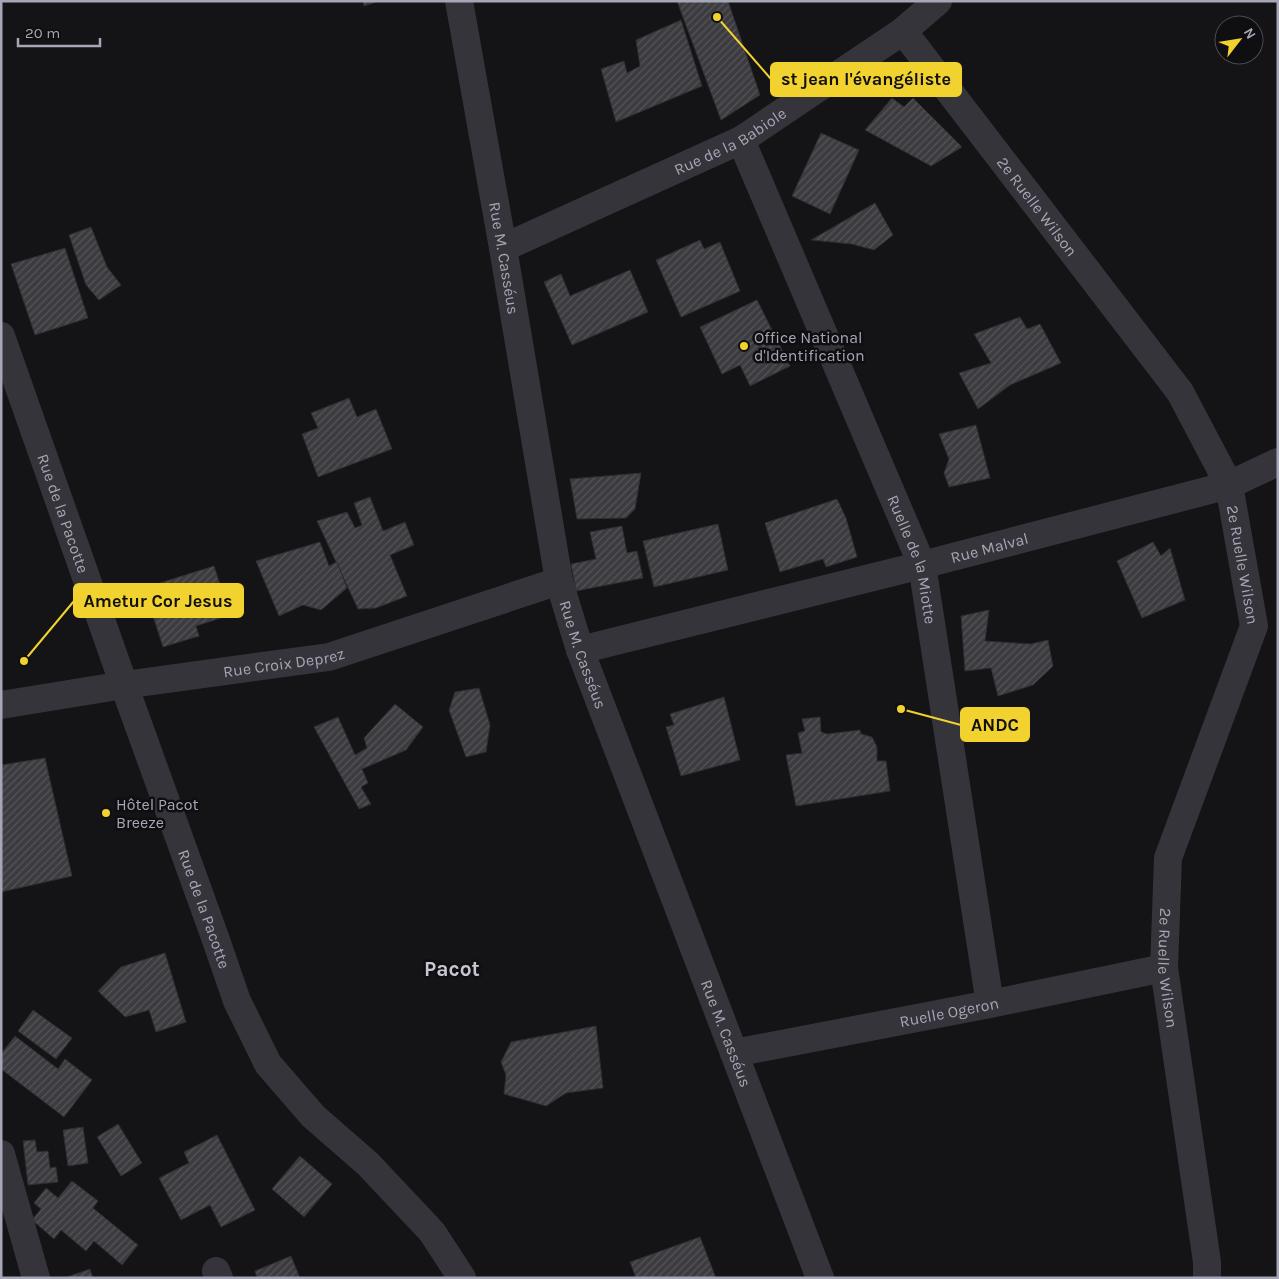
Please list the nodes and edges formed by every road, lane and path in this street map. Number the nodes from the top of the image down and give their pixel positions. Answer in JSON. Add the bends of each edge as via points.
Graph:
{"nodes":[{"id":1,"x":459,"y":1,"type":"edge"},
{"id":2,"x":938,"y":1,"type":"edge"},
{"id":3,"x":903,"y":31,"type":"junction"},
{"id":4,"x":741,"y":140,"type":"junction"},
{"id":5,"x":503,"y":248,"type":"junction"},
{"id":6,"x":1,"y":336,"type":"edge"},
{"id":7,"x":1278,"y":462,"type":"edge"},
{"id":8,"x":1229,"y":485,"type":"junction"},
{"id":9,"x":922,"y":565,"type":"junction"},
{"id":10,"x":559,"y":582,"type":"junction"},
{"id":11,"x":580,"y":650,"type":"junction"},
{"id":12,"x":124,"y":685,"type":"junction"},
{"id":13,"x":1,"y":705,"type":"edge"},
{"id":14,"x":1164,"y":968,"type":"junction"},
{"id":15,"x":990,"y":1004,"type":"junction"},
{"id":16,"x":734,"y":1053,"type":"junction"},
{"id":17,"x":1,"y":1154,"type":"edge"},
{"id":18,"x":36,"y":1278,"type":"edge"},
{"id":19,"x":462,"y":1278,"type":"edge"},
{"id":20,"x":820,"y":1278,"type":"edge"},
{"id":21,"x":1207,"y":1278,"type":"edge"}],
"edges":[{"from":1,"to":5,"type":"street","name":"Rue M. Casséus"},
{"from":2,"to":3,"type":"street","name":"Rue de la Babiole"},
{"from":3,"to":4,"type":"street","name":"Rue de la Babiole"},
{"from":3,"to":8,"type":"street","name":"2e Ruelle Wilson","via":[[1180,392]]},
{"from":4,"to":5,"type":"street","name":"Rue de la Babiole"},
{"from":4,"to":9,"type":"street","name":"Ruelle de la Miotte"},
{"from":5,"to":10,"type":"street","name":"Rue M. Casséus"},
{"from":6,"to":12,"type":"street","name":"Rue de la Pacotte"},
{"from":7,"to":8,"type":"street","name":"Rue Malval"},
{"from":8,"to":9,"type":"street","name":"Rue Malval"},
{"from":8,"to":14,"type":"street","name":"2e Ruelle Wilson","via":[[1254,626],[1168,858]]},
{"from":9,"to":11,"type":"street","name":"Rue Malval"},
{"from":9,"to":15,"type":"street","name":"Ruelle de la Miotte"},
{"from":10,"to":11,"type":"street","name":"Rue M. Casséus"},
{"from":10,"to":12,"type":"street","name":"Rue Croix Deprez","via":[[329,657]]},
{"from":11,"to":16,"type":"street","name":"Rue M. Casséus"},
{"from":12,"to":13,"type":"street","name":"Rue Croix Deprez"},
{"from":12,"to":19,"type":"street","name":"Rue de la Pacotte","via":[[237,1001],[268,1064],[313,1116],[368,1164],[432,1232]]},
{"from":14,"to":15,"type":"street","name":"Ruelle Ogeron"},
{"from":14,"to":21,"type":"street","name":"2e Ruelle Wilson"},
{"from":15,"to":16,"type":"street","name":"Ruelle Ogeron"},
{"from":16,"to":20,"type":"street","name":"Rue M. Casséus"},
{"from":17,"to":18,"type":"street"}]}
